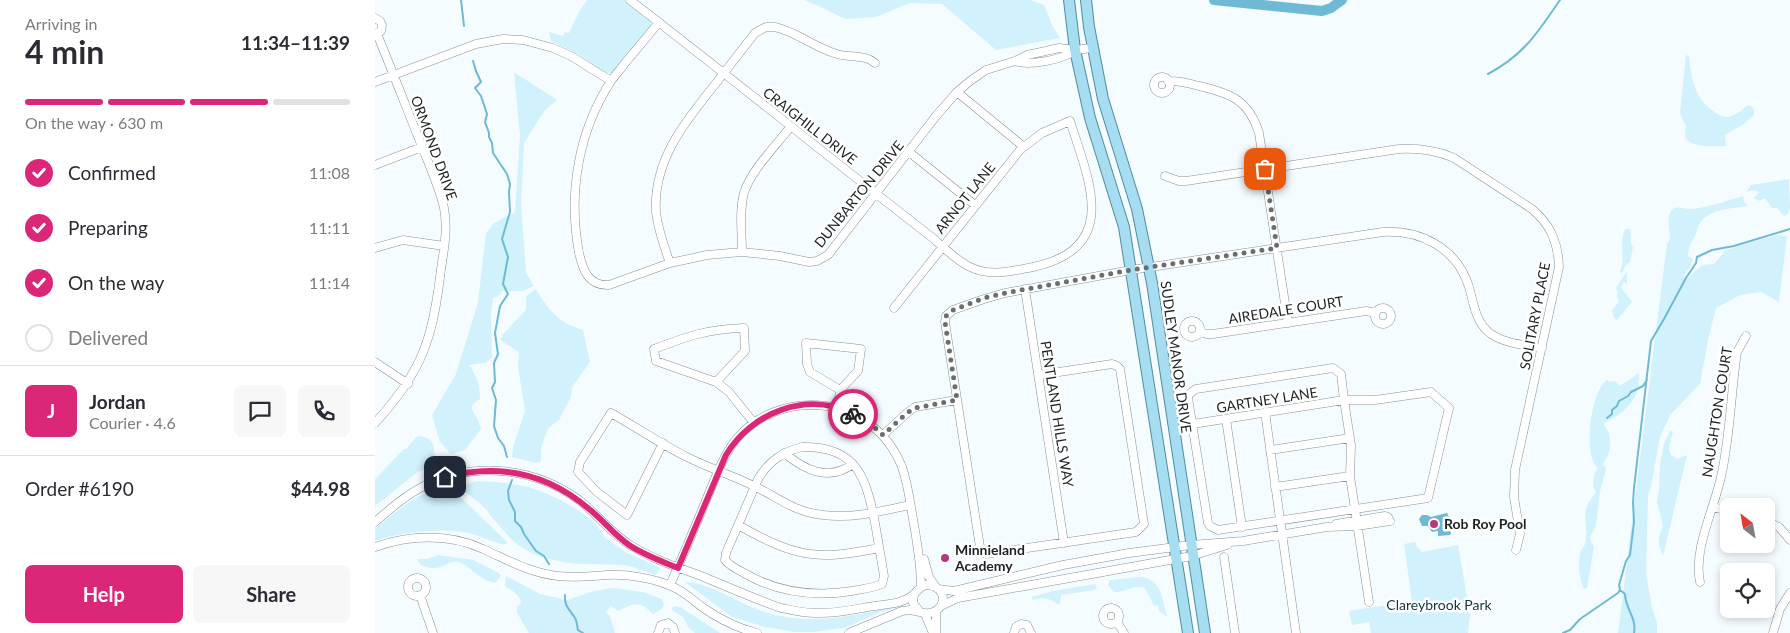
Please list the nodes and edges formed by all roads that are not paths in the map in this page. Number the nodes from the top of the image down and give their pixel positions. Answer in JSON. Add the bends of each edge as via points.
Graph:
{"nodes":[{"id":1,"x":630,"y":0,"type":"edge"},
{"id":2,"x":1069,"y":0,"type":"edge"},
{"id":3,"x":1086,"y":0,"type":"edge"},
{"id":4,"x":375,"y":18,"type":"edge"},
{"id":5,"x":659,"y":22,"type":"junction"},
{"id":6,"x":376,"y":34,"type":"edge"},
{"id":7,"x":1059,"y":48,"type":"junction"},
{"id":8,"x":1092,"y":48,"type":"junction"},
{"id":9,"x":1075,"y":50,"type":"junction"},
{"id":10,"x":1045,"y":51,"type":"junction"},
{"id":11,"x":1015,"y":61,"type":"junction"},
{"id":12,"x":875,"y":63,"type":"dead end"},
{"id":13,"x":724,"y":73,"type":"junction"},
{"id":14,"x":394,"y":74,"type":"junction"},
{"id":15,"x":611,"y":80,"type":"junction"},
{"id":16,"x":1168,"y":81,"type":"dead end"},
{"id":17,"x":375,"y":82,"type":"edge"},
{"id":18,"x":957,"y":92,"type":"junction"},
{"id":19,"x":1071,"y":121,"type":"joint"},
{"id":20,"x":791,"y":126,"type":"junction"},
{"id":21,"x":422,"y":147,"type":"junction"},
{"id":22,"x":1024,"y":147,"type":"junction"},
{"id":23,"x":909,"y":152,"type":"junction"},
{"id":24,"x":375,"y":165,"type":"edge"},
{"id":25,"x":1265,"y":169,"type":"junction"},
{"id":26,"x":1165,"y":176,"type":"dead end"},
{"id":27,"x":876,"y":194,"type":"junction"},
{"id":28,"x":975,"y":205,"type":"junction"},
{"id":29,"x":444,"y":246,"type":"junction"},
{"id":30,"x":943,"y":246,"type":"junction"},
{"id":31,"x":375,"y":248,"type":"edge"},
{"id":32,"x":1277,"y":248,"type":"junction"},
{"id":33,"x":742,"y":252,"type":"junction"},
{"id":34,"x":670,"y":263,"type":"junction"},
{"id":35,"x":1149,"y":267,"type":"junction"},
{"id":36,"x":1131,"y":270,"type":"junction"},
{"id":37,"x":1025,"y":289,"type":"junction"},
{"id":38,"x":894,"y":308,"type":"dead end"},
{"id":39,"x":1376,"y":313,"type":"dead end"},
{"id":40,"x":1288,"y":323,"type":"junction"},
{"id":41,"x":1200,"y":331,"type":"dead end"},
{"id":42,"x":1746,"y":336,"type":"dead end"},
{"id":43,"x":1542,"y":348,"type":"junction"},
{"id":44,"x":375,"y":362,"type":"edge"},
{"id":45,"x":1039,"y":375,"type":"junction"},
{"id":46,"x":716,"y":382,"type":"junction"},
{"id":47,"x":408,"y":384,"type":"junction"},
{"id":48,"x":840,"y":390,"type":"junction"},
{"id":49,"x":957,"y":400,"type":"junction"},
{"id":50,"x":1344,"y":400,"type":"junction"},
{"id":51,"x":838,"y":408,"type":"junction"},
{"id":52,"x":1265,"y":412,"type":"junction"},
{"id":53,"x":1226,"y":419,"type":"junction"},
{"id":54,"x":375,"y":423,"type":"edge"},
{"id":55,"x":753,"y":423,"type":"junction"},
{"id":56,"x":1193,"y":424,"type":"junction"},
{"id":57,"x":883,"y":435,"type":"junction"},
{"id":58,"x":1350,"y":438,"type":"junction"},
{"id":59,"x":663,"y":443,"type":"junction"},
{"id":60,"x":1270,"y":450,"type":"junction"},
{"id":61,"x":784,"y":452,"type":"junction"},
{"id":62,"x":853,"y":464,"type":"junction"},
{"id":63,"x":719,"y":471,"type":"junction"},
{"id":64,"x":1350,"y":476,"type":"junction"},
{"id":65,"x":755,"y":486,"type":"junction"},
{"id":66,"x":1275,"y":487,"type":"junction"},
{"id":67,"x":910,"y":505,"type":"junction"},
{"id":68,"x":1713,"y":506,"type":"junction"},
{"id":69,"x":1720,"y":508,"type":"edge"},
{"id":70,"x":1355,"y":510,"type":"junction"},
{"id":71,"x":873,"y":512,"type":"junction"},
{"id":72,"x":1280,"y":521,"type":"junction"},
{"id":73,"x":375,"y":522,"type":"edge"},
{"id":74,"x":1357,"y":523,"type":"junction"},
{"id":75,"x":738,"y":525,"type":"junction"},
{"id":76,"x":1775,"y":525,"type":"edge"},
{"id":77,"x":1243,"y":527,"type":"junction"},
{"id":78,"x":1282,"y":534,"type":"junction"},
{"id":79,"x":1790,"y":540,"type":"edge"},
{"id":80,"x":1064,"y":543,"type":"junction"},
{"id":81,"x":375,"y":547,"type":"edge"},
{"id":82,"x":1174,"y":547,"type":"junction"},
{"id":83,"x":879,"y":548,"type":"junction"},
{"id":84,"x":918,"y":548,"type":"junction"},
{"id":85,"x":1191,"y":550,"type":"junction"},
{"id":86,"x":1515,"y":550,"type":"dead end"},
{"id":87,"x":1224,"y":557,"type":"dead end"},
{"id":88,"x":1176,"y":558,"type":"junction"},
{"id":89,"x":678,"y":568,"type":"junction"},
{"id":90,"x":1700,"y":582,"type":"dead end"},
{"id":91,"x":671,"y":585,"type":"junction"},
{"id":92,"x":921,"y":586,"type":"junction"},
{"id":93,"x":937,"y":588,"type":"junction"},
{"id":94,"x":1790,"y":593,"type":"edge"},
{"id":95,"x":914,"y":594,"type":"junction"},
{"id":96,"x":420,"y":595,"type":"dead end"},
{"id":97,"x":1369,"y":602,"type":"dead end"},
{"id":98,"x":939,"y":609,"type":"junction"},
{"id":99,"x":923,"y":613,"type":"junction"},
{"id":100,"x":1117,"y":622,"type":"dead end"},
{"id":101,"x":433,"y":633,"type":"edge"},
{"id":102,"x":658,"y":633,"type":"edge"},
{"id":103,"x":675,"y":633,"type":"edge"},
{"id":104,"x":757,"y":633,"type":"edge"},
{"id":105,"x":849,"y":633,"type":"edge"},
{"id":106,"x":935,"y":633,"type":"edge"},
{"id":107,"x":1014,"y":633,"type":"edge"},
{"id":108,"x":1031,"y":633,"type":"edge"},
{"id":109,"x":1123,"y":633,"type":"edge"},
{"id":110,"x":1188,"y":633,"type":"edge"},
{"id":111,"x":1205,"y":633,"type":"edge"},
{"id":112,"x":1235,"y":633,"type":"edge"},
{"id":113,"x":1296,"y":633,"type":"edge"},
{"id":114,"x":1773,"y":633,"type":"edge"}],
"edges":[{"from":1,"to":5,"type":"street","name":"CRAIGHILL DRIVE"},
{"from":2,"to":9,"type":"main road"},
{"from":3,"to":8,"type":"main road","name":"SUDLEY MANOR DRIVE"},
{"from":4,"to":6,"type":"street","name":"ORMOND DRIVE","via":[[382,25]]},
{"from":5,"to":13,"type":"street","name":"CRAIGHILL DRIVE"},
{"from":5,"to":15,"type":"street","name":"DUNBARTON DRIVE"},
{"from":6,"to":14,"type":"street","name":"ORMOND DRIVE"},
{"from":7,"to":9,"type":"street","name":"DUNBARTON DRIVE"},
{"from":7,"to":10,"type":"street","name":"DUNBARTON DRIVE"},
{"from":7,"to":10,"type":"street","name":"DUNBARTON DRIVE","via":[[1046,47]]},
{"from":8,"to":9,"type":"street","name":"DUNBARTON DRIVE"},
{"from":8,"to":35,"type":"main road","name":"SUDLEY MANOR DRIVE","via":[[1103,99],[1137,209]]},
{"from":9,"to":11,"type":"street","name":"DUNBARTON DRIVE","via":[[1065,57],[1022,63]]},
{"from":9,"to":36,"type":"main road","via":[[1090,118],[1124,227]]},
{"from":10,"to":11,"type":"street","name":"DUNBARTON DRIVE","via":[[1022,56]]},
{"from":11,"to":18,"type":"street","name":"DUNBARTON DRIVE","via":[[986,70]]},
{"from":12,"to":13,"type":"street","via":[[868,58],[833,53],[780,28],[771,27],[755,33]]},
{"from":13,"to":20,"type":"street","name":"CRAIGHILL DRIVE"},
{"from":13,"to":34,"type":"street","via":[[682,126],[663,164],[656,212]]},
{"from":14,"to":15,"type":"street","via":[[476,44],[503,39],[523,40],[553,48]]},
{"from":14,"to":17,"type":"street"},
{"from":14,"to":21,"type":"street","name":"ORMOND DRIVE"},
{"from":15,"to":34,"type":"street","name":"DUNBARTON DRIVE","via":[[590,123],[576,176],[575,229],[582,268],[593,282],[609,285]]},
{"from":16,"to":25,"type":"street","via":[[1219,90],[1243,104],[1256,124]]},
{"from":18,"to":22,"type":"street"},
{"from":18,"to":23,"type":"street","name":"DUNBARTON DRIVE"},
{"from":19,"to":22,"type":"street","name":"ARNOT LANE","via":[[1042,133]]},
{"from":19,"to":30,"type":"street","name":"CRAIGHILL DRIVE","via":[[1093,200],[1089,225],[1074,249],[1049,263],[999,273],[968,266]]},
{"from":20,"to":27,"type":"street","name":"CRAIGHILL DRIVE"},
{"from":20,"to":33,"type":"street","via":[[754,174],[744,193]]},
{"from":21,"to":24,"type":"street"},
{"from":21,"to":29,"type":"street","name":"ORMOND DRIVE","via":[[441,198],[445,218]]},
{"from":22,"to":28,"type":"street","name":"ARNOT LANE"},
{"from":23,"to":27,"type":"street","name":"DUNBARTON DRIVE"},
{"from":23,"to":28,"type":"street"},
{"from":25,"to":26,"type":"street","name":"SOLITARY PLACE","via":[[1187,181]]},
{"from":25,"to":32,"type":"street"},
{"from":25,"to":43,"type":"street","name":"SOLITARY PLACE","via":[[1411,148],[1442,153],[1468,166],[1533,209],[1546,222],[1555,239],[1558,275]]},
{"from":27,"to":30,"type":"street","name":"CRAIGHILL DRIVE"},
{"from":27,"to":33,"type":"street","name":"DUNBARTON DRIVE","via":[[823,259],[809,262]]},
{"from":28,"to":30,"type":"street","name":"ARNOT LANE"},
{"from":29,"to":31,"type":"street","via":[[403,240]]},
{"from":29,"to":47,"type":"street","name":"ORMOND DRIVE","via":[[429,339]]},
{"from":30,"to":38,"type":"street","name":"ARNOT LANE"},
{"from":32,"to":35,"type":"street"},
{"from":32,"to":40,"type":"street"},
{"from":32,"to":43,"type":"street","via":[[1383,232],[1404,232],[1422,237],[1447,252],[1459,266],[1476,314],[1486,329],[1507,342]]},
{"from":33,"to":34,"type":"street","name":"DUNBARTON DRIVE"},
{"from":35,"to":36,"type":"street"},
{"from":35,"to":85,"type":"main road","name":"SUDLEY MANOR DRIVE"},
{"from":36,"to":37,"type":"street"},
{"from":36,"to":82,"type":"main road"},
{"from":37,"to":45,"type":"street","name":"PENTLAND HILLS WAY"},
{"from":37,"to":49,"type":"street","via":[[984,298],[946,316]]},
{"from":39,"to":40,"type":"street","name":"AIREDALE COURT","via":[[1365,311]]},
{"from":40,"to":41,"type":"street","name":"AIREDALE COURT","via":[[1213,334]]},
{"from":42,"to":68,"type":"street","name":"NAUGHTON COURT","via":[[1737,352],[1724,458]]},
{"from":43,"to":86,"type":"street","name":"SOLITARY PLACE","via":[[1515,470],[1514,497],[1519,534]]},
{"from":44,"to":47,"type":"street"},
{"from":45,"to":80,"type":"street","name":"PENTLAND HILLS WAY"},
{"from":45,"to":80,"type":"street","via":[[1108,364],[1117,366],[1121,372],[1144,521],[1136,532]]},
{"from":46,"to":46,"type":"street","via":[[745,351],[744,328],[693,334],[654,349],[656,361]]},
{"from":46,"to":55,"type":"street","via":[[729,392]]},
{"from":47,"to":54,"type":"street","name":"ORMOND DRIVE"},
{"from":48,"to":48,"type":"street","via":[[858,370],[861,349],[806,343],[810,372]]},
{"from":48,"to":51,"type":"street"},
{"from":49,"to":57,"type":"street","via":[[915,408]]},
{"from":49,"to":80,"type":"street","via":[[983,553]]},
{"from":50,"to":52,"type":"street","name":"GARTNEY LANE"},
{"from":50,"to":56,"type":"street","via":[[1341,374],[1333,368],[1196,389],[1188,398]]},
{"from":50,"to":58,"type":"street"},
{"from":50,"to":70,"type":"street","name":"GARTNEY LANE","via":[[1375,400],[1431,392],[1449,408],[1428,498]]},
{"from":51,"to":55,"type":"street","via":[[804,405],[779,410]]},
{"from":51,"to":57,"type":"street","via":[[861,418]]},
{"from":52,"to":53,"type":"street","name":"GARTNEY LANE"},
{"from":52,"to":60,"type":"street"},
{"from":53,"to":56,"type":"street","name":"GARTNEY LANE"},
{"from":53,"to":77,"type":"street"},
{"from":55,"to":63,"type":"street","via":[[732,445]]},
{"from":56,"to":77,"type":"street","via":[[1208,523],[1218,530]]},
{"from":57,"to":67,"type":"street","via":[[902,468]]},
{"from":58,"to":60,"type":"street"},
{"from":58,"to":64,"type":"street"},
{"from":59,"to":59,"type":"street","via":[[611,413],[581,462],[579,472],[597,492],[627,514]]},
{"from":59,"to":63,"type":"street"},
{"from":60,"to":66,"type":"street"},
{"from":61,"to":62,"type":"street","via":[[802,447],[821,448],[839,453]]},
{"from":61,"to":62,"type":"street","via":[[800,465],[815,471],[839,472]]},
{"from":61,"to":65,"type":"street","via":[[764,469]]},
{"from":62,"to":71,"type":"street","via":[[864,480]]},
{"from":63,"to":65,"type":"street"},
{"from":63,"to":89,"type":"street"},
{"from":64,"to":66,"type":"street"},
{"from":64,"to":70,"type":"street"},
{"from":65,"to":71,"type":"street","via":[[787,505],[812,514],[835,516]]},
{"from":65,"to":75,"type":"street"},
{"from":66,"to":72,"type":"street"},
{"from":67,"to":71,"type":"street"},
{"from":67,"to":84,"type":"street"},
{"from":68,"to":69,"type":"street"},
{"from":68,"to":90,"type":"street","name":"NAUGHTON COURT","via":[[1699,557]]},
{"from":70,"to":72,"type":"street"},
{"from":70,"to":74,"type":"street"},
{"from":71,"to":83,"type":"street"},
{"from":72,"to":77,"type":"street"},
{"from":72,"to":78,"type":"street"},
{"from":73,"to":89,"type":"street","via":[[412,493],[445,477],[473,471],[503,471],[531,476],[566,491],[629,544]]},
{"from":74,"to":78,"type":"street"},
{"from":74,"to":97,"type":"street"},
{"from":75,"to":83,"type":"street","via":[[778,547],[802,554],[836,556]]},
{"from":75,"to":83,"type":"street","via":[[725,557],[727,563],[768,585],[795,592],[828,594],[882,584],[884,576]]},
{"from":76,"to":79,"type":"street"},
{"from":78,"to":85,"type":"street"},
{"from":78,"to":113,"type":"street"},
{"from":81,"to":91,"type":"street","via":[[407,539],[450,539],[541,573],[572,577],[618,575]]},
{"from":82,"to":85,"type":"street"},
{"from":82,"to":88,"type":"main road"},
{"from":82,"to":93,"type":"street","via":[[1063,565],[954,591]]},
{"from":84,"to":92,"type":"street"},
{"from":84,"to":93,"type":"street","via":[[929,577]]},
{"from":85,"to":88,"type":"street"},
{"from":85,"to":111,"type":"main road","name":"SUDLEY MANOR DRIVE"},
{"from":87,"to":112,"type":"street"},
{"from":88,"to":98,"type":"street","via":[[958,598]]},
{"from":88,"to":110,"type":"main road"},
{"from":89,"to":91,"type":"street"},
{"from":89,"to":95,"type":"street","via":[[763,602],[804,612],[830,613],[896,603]]},
{"from":91,"to":104,"type":"street","via":[[719,618]]},
{"from":92,"to":93,"type":"street"},
{"from":92,"to":95,"type":"street"},
{"from":93,"to":98,"type":"street","via":[[942,596]]},
{"from":94,"to":114,"type":"street","via":[[1780,609]]},
{"from":95,"to":99,"type":"street","via":[[913,604]]},
{"from":96,"to":101,"type":"street"},
{"from":98,"to":99,"type":"street"},
{"from":98,"to":106,"type":"street"},
{"from":99,"to":105,"type":"street","via":[[902,610]]},
{"from":99,"to":106,"type":"street"},
{"from":100,"to":109,"type":"street"},
{"from":102,"to":103,"type":"street","via":[[661,625],[668,623]]},
{"from":107,"to":108,"type":"street","via":[[1021,624],[1027,625]]}]}
